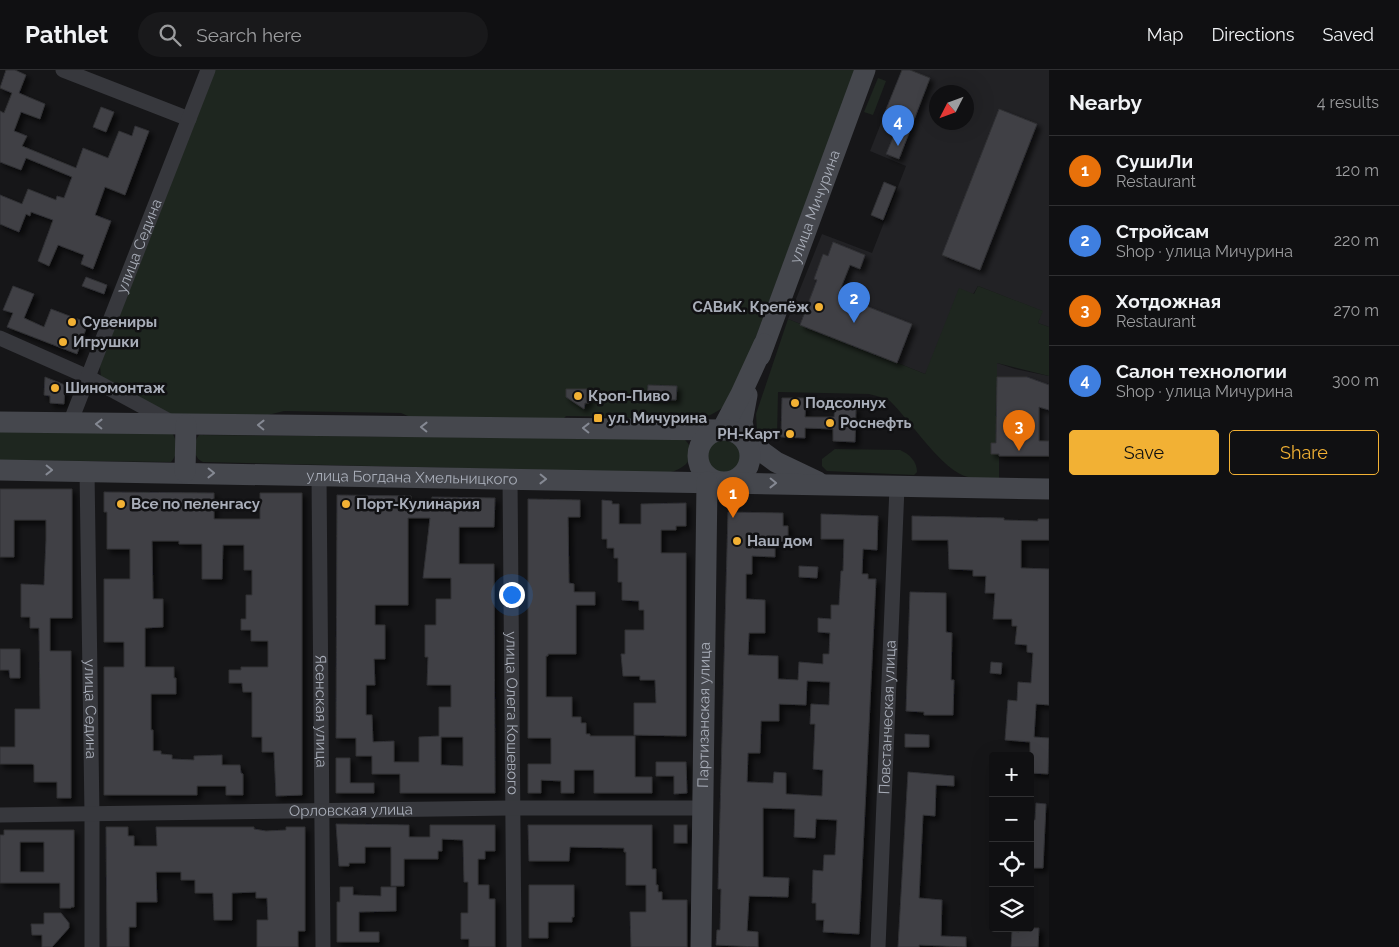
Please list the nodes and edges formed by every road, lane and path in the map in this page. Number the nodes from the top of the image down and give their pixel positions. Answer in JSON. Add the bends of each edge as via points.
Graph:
{"nodes":[{"id":1,"x":63,"y":70,"type":"edge"},
{"id":2,"x":208,"y":70,"type":"edge"},
{"id":3,"x":866,"y":70,"type":"edge"},
{"id":4,"x":189,"y":119,"type":"junction"},
{"id":5,"x":0,"y":338,"type":"edge"},
{"id":6,"x":764,"y":344,"type":"junction"},
{"id":7,"x":88,"y":378,"type":"junction"},
{"id":8,"x":0,"y":422,"type":"edge"},
{"id":9,"x":70,"y":423,"type":"junction"},
{"id":10,"x":181,"y":425,"type":"junction"},
{"id":11,"x":722,"y":430,"type":"junction"},
{"id":12,"x":746,"y":440,"type":"junction"},
{"id":13,"x":0,"y":470,"type":"edge"},
{"id":14,"x":87,"y":471,"type":"junction"},
{"id":15,"x":185,"y":472,"type":"junction"},
{"id":16,"x":319,"y":475,"type":"junction"},
{"id":17,"x":510,"y":478,"type":"junction"},
{"id":18,"x":716,"y":482,"type":"junction"},
{"id":19,"x":825,"y":485,"type":"junction"},
{"id":20,"x":897,"y":487,"type":"junction"},
{"id":21,"x":1049,"y":489,"type":"edge"},
{"id":22,"x":514,"y":808,"type":"junction"},
{"id":23,"x":703,"y":808,"type":"junction"},
{"id":24,"x":321,"y":810,"type":"junction"},
{"id":25,"x":92,"y":815,"type":"junction"},
{"id":26,"x":0,"y":816,"type":"edge"},
{"id":27,"x":92,"y":947,"type":"edge"},
{"id":28,"x":323,"y":947,"type":"edge"},
{"id":29,"x":514,"y":947,"type":"edge"},
{"id":30,"x":701,"y":947,"type":"edge"},
{"id":31,"x":878,"y":947,"type":"edge"}],
"edges":[{"from":1,"to":4,"type":"street"},
{"from":2,"to":4,"type":"street","name":"улица Седина"},
{"from":3,"to":6,"type":"main road","name":"улица Мичурина"},
{"from":4,"to":7,"type":"street","name":"улица Седина"},
{"from":5,"to":7,"type":"street"},
{"from":6,"to":11,"type":"main road","name":"улица Мичурина"},
{"from":6,"to":12,"type":"main road","name":"улица Мичурина","via":[[743,413]]},
{"from":7,"to":9,"type":"street","name":"улица Седина"},
{"from":7,"to":10,"type":"street"},
{"from":8,"to":9,"type":"main road"},
{"from":10,"to":9,"type":"main road","one_way":true},
{"from":11,"to":10,"type":"main road","one_way":true},
{"from":10,"to":15,"type":"main road"},
{"from":11,"to":12,"type":"main road","via":[[736,432]]},
{"from":11,"to":18,"type":"main road","via":[[706,436],[698,456],[702,469]]},
{"from":12,"to":18,"type":"main road","via":[[751,453],[744,473],[738,479]]},
{"from":12,"to":19,"type":"main road","name":"улица Богдана Хмельницкого","via":[[776,462]]},
{"from":13,"to":14,"type":"main road","name":"улица Богдана Хмельницкого","one_way":true},
{"from":14,"to":15,"type":"main road","name":"улица Богдана Хмельницкого"},
{"from":14,"to":25,"type":"street","name":"улица Седина"},
{"from":15,"to":16,"type":"main road","name":"улица Богдана Хмельницкого","one_way":true},
{"from":16,"to":17,"type":"main road","name":"улица Богдана Хмельницкого"},
{"from":16,"to":24,"type":"street","name":"Ясенская улица"},
{"from":17,"to":18,"type":"main road","name":"улица Богдана Хмельницкого","one_way":true},
{"from":17,"to":22,"type":"street","name":"улица Олега Кошевого"},
{"from":18,"to":19,"type":"main road","name":"улица Богдана Хмельницкого","one_way":true},
{"from":18,"to":23,"type":"main road","name":"Партизанская улица"},
{"from":19,"to":20,"type":"main road","name":"улица Богдана Хмельницкого"},
{"from":20,"to":21,"type":"main road","name":"улица Богдана Хмельницкого"},
{"from":20,"to":31,"type":"street","name":"Повстанческая улица"},
{"from":22,"to":23,"type":"street","name":"Орловская улица"},
{"from":22,"to":24,"type":"street","name":"Орловская улица"},
{"from":22,"to":29,"type":"street","name":"улица Олега Кошевого"},
{"from":23,"to":30,"type":"main road","name":"Партизанская улица"},
{"from":24,"to":25,"type":"street","name":"Орловская улица"},
{"from":24,"to":28,"type":"street","name":"Ясенская улица"},
{"from":25,"to":26,"type":"street","name":"Орловская улица"},
{"from":25,"to":27,"type":"street","name":"улица Седина"}]}
